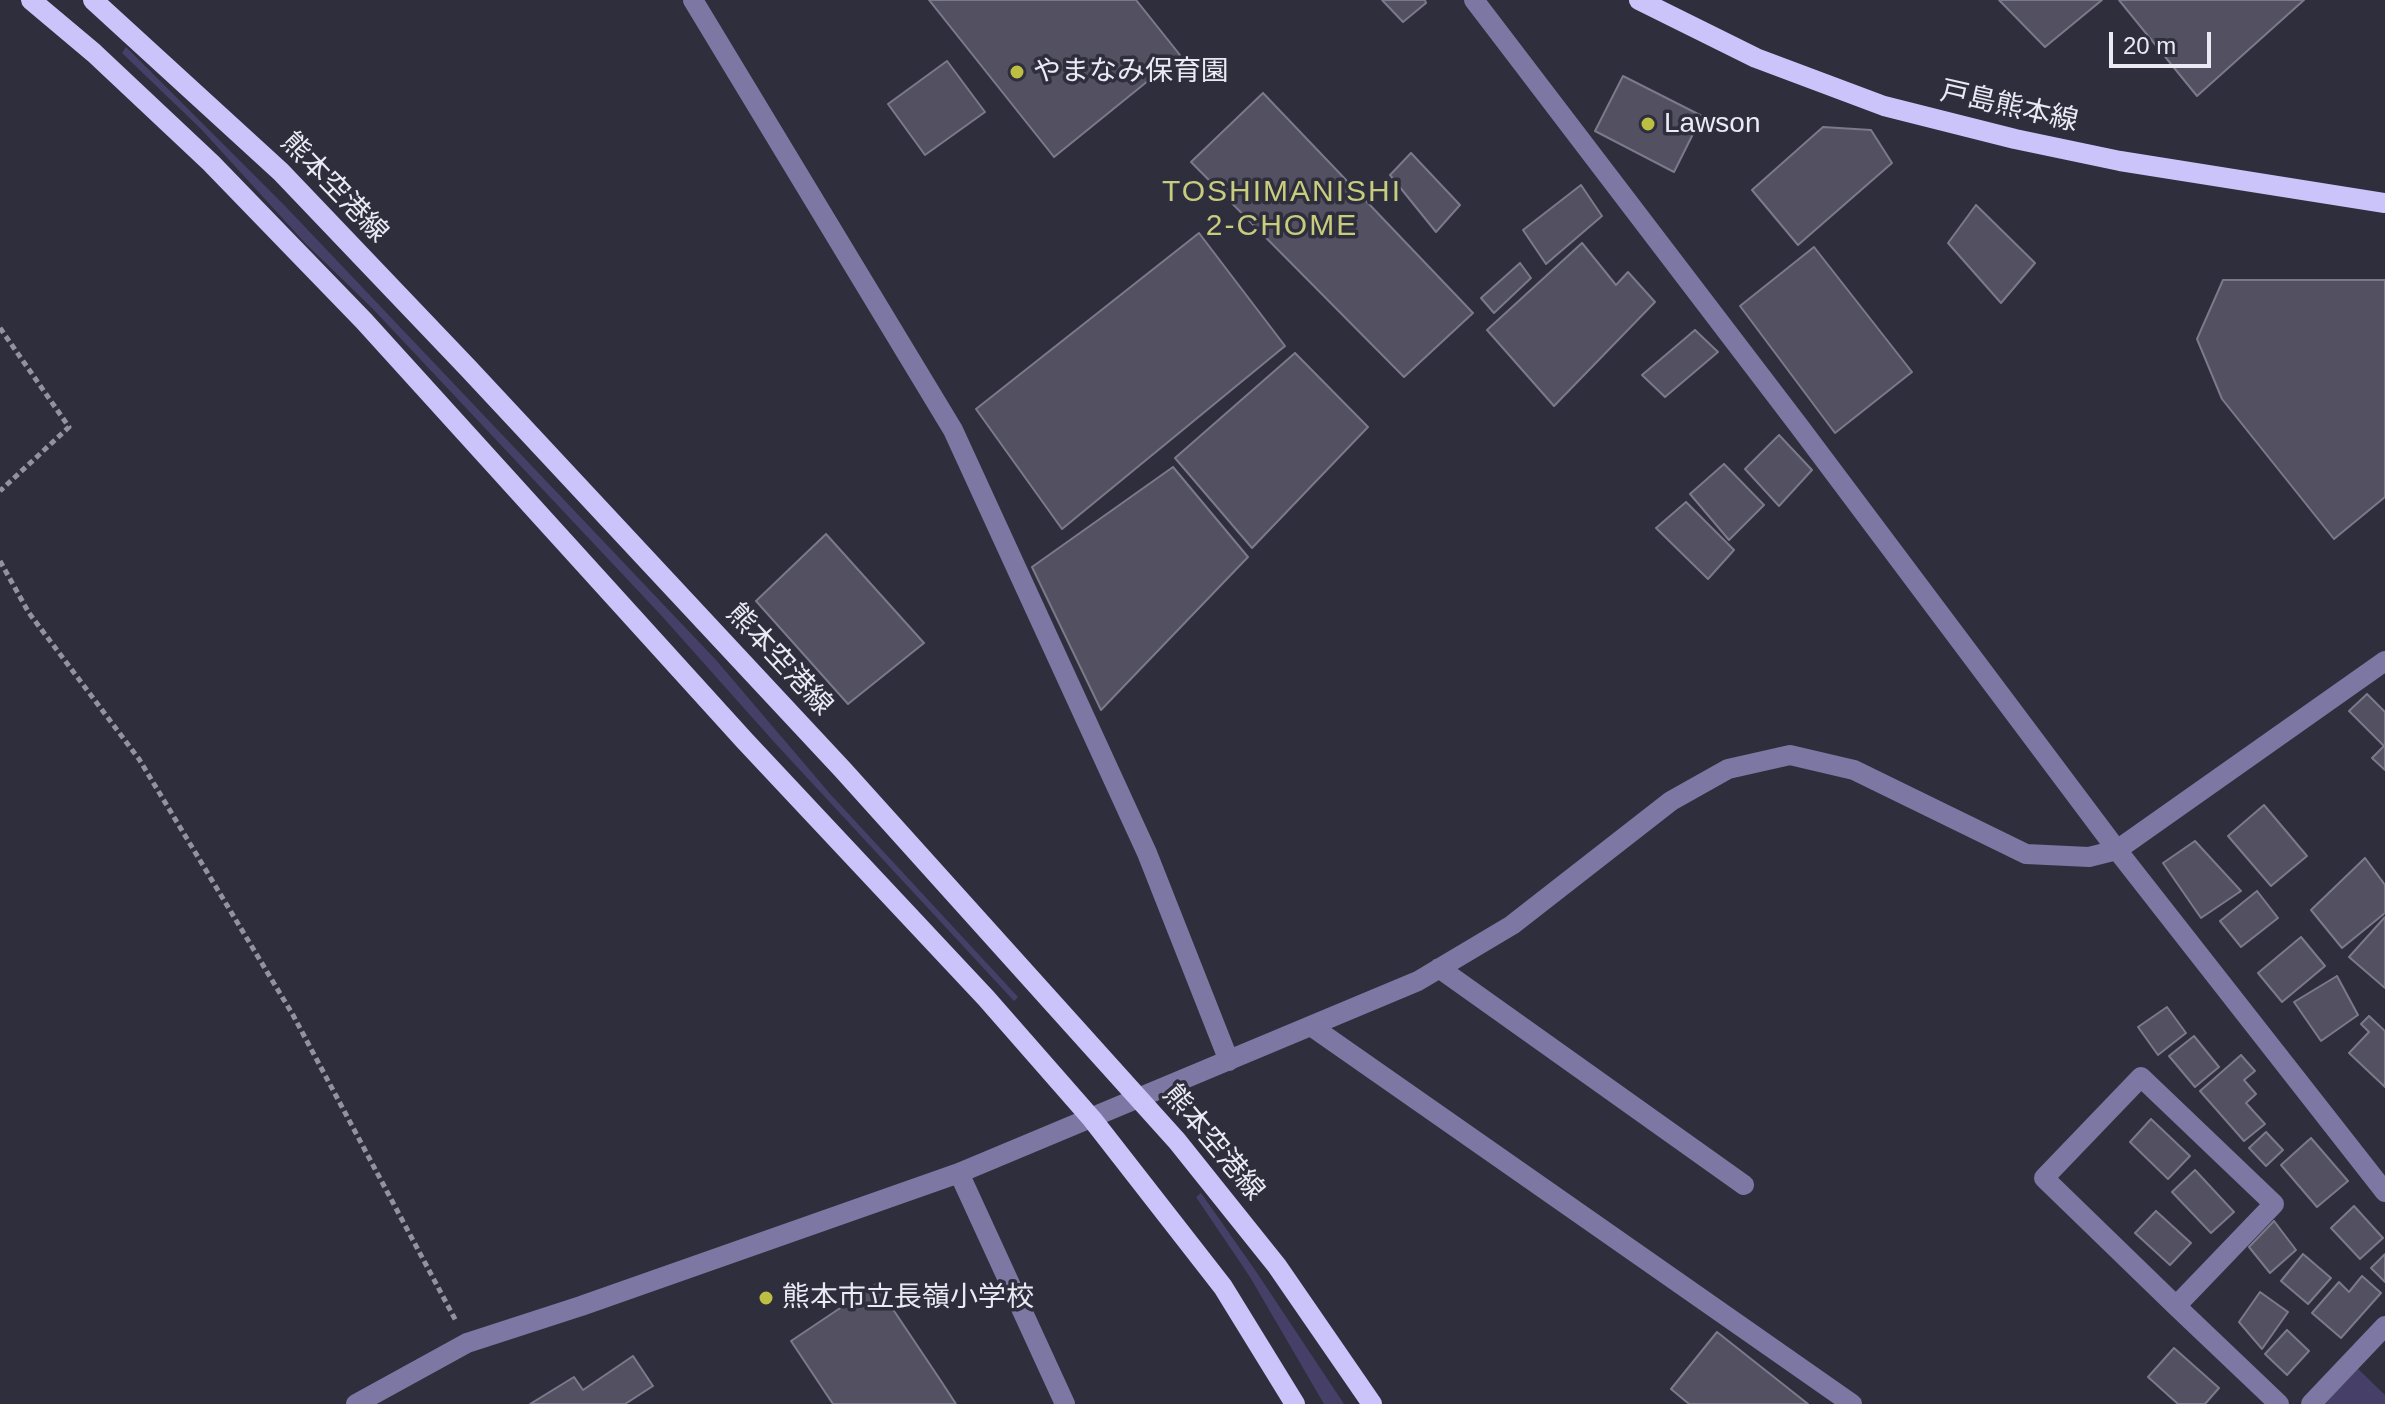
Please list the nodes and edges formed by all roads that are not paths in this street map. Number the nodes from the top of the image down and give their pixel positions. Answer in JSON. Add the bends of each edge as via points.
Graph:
{"nodes":[{"id":1,"x":31,"y":0,"type":"edge"},
{"id":2,"x":93,"y":0,"type":"edge"},
{"id":3,"x":693,"y":0,"type":"edge"},
{"id":4,"x":1474,"y":0,"type":"edge"},
{"id":5,"x":1639,"y":0,"type":"edge"},
{"id":6,"x":2385,"y":203,"type":"edge"},
{"id":7,"x":2385,"y":661,"type":"edge"},
{"id":8,"x":2117,"y":850,"type":"junction"},
{"id":9,"x":1439,"y":968,"type":"junction"},
{"id":10,"x":1311,"y":1026,"type":"junction"},
{"id":11,"x":1229,"y":1061,"type":"junction"},
{"id":12,"x":1140,"y":1098,"type":"junction"},
{"id":13,"x":1092,"y":1119,"type":"junction"},
{"id":14,"x":959,"y":1173,"type":"junction"},
{"id":15,"x":1744,"y":1185,"type":"dead end"},
{"id":16,"x":2385,"y":1192,"type":"edge"},
{"id":17,"x":2176,"y":1306,"type":"junction"},
{"id":18,"x":2385,"y":1326,"type":"edge"},
{"id":19,"x":356,"y":1404,"type":"edge"},
{"id":20,"x":1065,"y":1404,"type":"edge"},
{"id":21,"x":1295,"y":1404,"type":"edge"},
{"id":22,"x":1372,"y":1404,"type":"edge"},
{"id":23,"x":1852,"y":1404,"type":"edge"},
{"id":24,"x":2279,"y":1404,"type":"edge"},
{"id":25,"x":2311,"y":1404,"type":"edge"}],
"edges":[{"from":1,"to":13,"type":"main road","via":[[211,163],[364,321]]},
{"from":2,"to":12,"type":"main road","name":"熊本空港線","via":[[281,172],[457,356]]},
{"from":3,"to":11,"type":"street","via":[[953,430],[1147,853]]},
{"from":4,"to":8,"type":"street"},
{"from":5,"to":6,"type":"main road","name":"戸島熊本線","via":[[1756,58],[1884,106],[2120,161]]},
{"from":7,"to":8,"type":"street"},
{"from":8,"to":9,"type":"street","via":[[2089,857],[2026,854],[1854,770],[1790,755],[1728,769],[1671,801],[1512,925]]},
{"from":8,"to":16,"type":"street"},
{"from":9,"to":10,"type":"street"},
{"from":9,"to":15,"type":"street"},
{"from":10,"to":11,"type":"street"},
{"from":10,"to":23,"type":"street"},
{"from":11,"to":12,"type":"street"},
{"from":12,"to":13,"type":"street"},
{"from":12,"to":22,"type":"main road","name":"熊本空港線","via":[[1277,1266]]},
{"from":13,"to":14,"type":"street"},
{"from":13,"to":21,"type":"main road","via":[[1223,1287]]},
{"from":14,"to":19,"type":"street","via":[[467,1343]]},
{"from":14,"to":20,"type":"street"},
{"from":17,"to":17,"type":"street","via":[[2044,1178],[2141,1077],[2274,1204]]},
{"from":17,"to":24,"type":"street"},
{"from":18,"to":25,"type":"street"}]}
